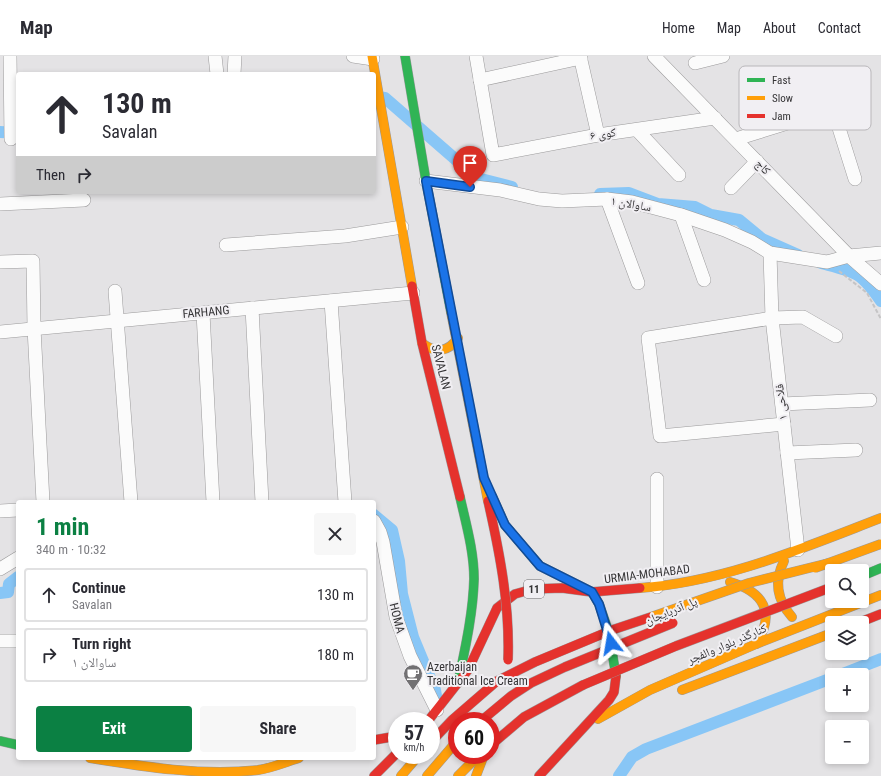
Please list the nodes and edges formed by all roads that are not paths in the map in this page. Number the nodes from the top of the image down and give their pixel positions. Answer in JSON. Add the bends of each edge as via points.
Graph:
{"nodes":[{"id":1,"x":10,"y":56,"type":"edge"},
{"id":2,"x":215,"y":56,"type":"edge"},
{"id":3,"x":235,"y":56,"type":"edge"},
{"id":4,"x":353,"y":56,"type":"edge"},
{"id":5,"x":405,"y":56,"type":"edge"},
{"id":6,"x":476,"y":56,"type":"edge"},
{"id":7,"x":654,"y":56,"type":"edge"},
{"id":8,"x":723,"y":56,"type":"edge"},
{"id":9,"x":581,"y":57,"type":"edge"},
{"id":10,"x":373,"y":58,"type":"edge"},
{"id":11,"x":695,"y":63,"type":"dead end"},
{"id":12,"x":216,"y":72,"type":"edge"},
{"id":13,"x":234,"y":72,"type":"edge"},
{"id":14,"x":374,"y":72,"type":"edge"},
{"id":15,"x":480,"y":80,"type":"junction"},
{"id":16,"x":376,"y":96,"type":"edge"},
{"id":17,"x":377,"y":108,"type":"edge"},
{"id":18,"x":715,"y":118,"type":"junction"},
{"id":19,"x":637,"y":130,"type":"junction"},
{"id":20,"x":766,"y":130,"type":"edge"},
{"id":21,"x":839,"y":130,"type":"edge"},
{"id":22,"x":598,"y":135,"type":"junction"},
{"id":23,"x":10,"y":139,"type":"edge"},
{"id":24,"x":736,"y":139,"type":"junction"},
{"id":25,"x":757,"y":161,"type":"junction"},
{"id":26,"x":679,"y":175,"type":"dead end"},
{"id":27,"x":855,"y":179,"type":"dead end"},
{"id":28,"x":426,"y":181,"type":"junction"},
{"id":29,"x":731,"y":188,"type":"dead end"},
{"id":30,"x":30,"y":197,"type":"edge"},
{"id":31,"x":607,"y":199,"type":"junction"},
{"id":32,"x":84,"y":200,"type":"dead end"},
{"id":33,"x":0,"y":204,"type":"edge"},
{"id":34,"x":681,"y":215,"type":"junction"},
{"id":35,"x":402,"y":227,"type":"junction"},
{"id":36,"x":226,"y":245,"type":"dead end"},
{"id":37,"x":770,"y":253,"type":"junction"},
{"id":38,"x":881,"y":253,"type":"edge"},
{"id":39,"x":849,"y":256,"type":"junction"},
{"id":40,"x":0,"y":262,"type":"edge"},
{"id":41,"x":704,"y":280,"type":"dead end"},
{"id":42,"x":638,"y":283,"type":"dead end"},
{"id":43,"x":881,"y":284,"type":"edge"},
{"id":44,"x":115,"y":291,"type":"dead end"},
{"id":45,"x":413,"y":293,"type":"junction"},
{"id":46,"x":331,"y":301,"type":"junction"},
{"id":47,"x":252,"y":308,"type":"junction"},
{"id":48,"x":203,"y":313,"type":"junction"},
{"id":49,"x":772,"y":318,"type":"junction"},
{"id":50,"x":118,"y":320,"type":"junction"},
{"id":51,"x":34,"y":328,"type":"junction"},
{"id":52,"x":0,"y":332,"type":"edge"},
{"id":53,"x":836,"y":336,"type":"dead end"},
{"id":54,"x":458,"y":338,"type":"junction"},
{"id":55,"x":422,"y":343,"type":"junction"},
{"id":56,"x":870,"y":400,"type":"dead end"},
{"id":57,"x":782,"y":404,"type":"junction"},
{"id":58,"x":784,"y":424,"type":"junction"},
{"id":59,"x":856,"y":450,"type":"dead end"},
{"id":60,"x":786,"y":453,"type":"junction"},
{"id":61,"x":484,"y":478,"type":"junction"},
{"id":62,"x":657,"y":479,"type":"dead end"},
{"id":63,"x":43,"y":500,"type":"edge"},
{"id":64,"x":131,"y":500,"type":"edge"},
{"id":65,"x":213,"y":500,"type":"edge"},
{"id":66,"x":262,"y":500,"type":"edge"},
{"id":67,"x":345,"y":500,"type":"edge"},
{"id":68,"x":16,"y":510,"type":"edge"},
{"id":69,"x":0,"y":511,"type":"edge"},
{"id":70,"x":881,"y":518,"type":"edge"},
{"id":71,"x":376,"y":525,"type":"edge"},
{"id":72,"x":881,"y":544,"type":"edge"},
{"id":73,"x":798,"y":550,"type":"junction"},
{"id":74,"x":16,"y":559,"type":"edge"},
{"id":75,"x":829,"y":563,"type":"junction"},
{"id":76,"x":881,"y":568,"type":"edge"},
{"id":77,"x":0,"y":569,"type":"edge"},
{"id":78,"x":869,"y":573,"type":"edge"},
{"id":79,"x":709,"y":578,"type":"junction"},
{"id":80,"x":657,"y":587,"type":"junction"},
{"id":81,"x":825,"y":590,"type":"edge"},
{"id":82,"x":592,"y":592,"type":"junction"},
{"id":83,"x":881,"y":595,"type":"edge"},
{"id":84,"x":739,"y":598,"type":"dead end"},
{"id":85,"x":881,"y":614,"type":"edge"},
{"id":86,"x":869,"y":619,"type":"edge"},
{"id":87,"x":680,"y":620,"type":"dead end"},
{"id":88,"x":819,"y":620,"type":"junction"},
{"id":89,"x":825,"y":636,"type":"edge"},
{"id":90,"x":0,"y":641,"type":"edge"},
{"id":91,"x":16,"y":642,"type":"edge"},
{"id":92,"x":756,"y":644,"type":"junction"},
{"id":93,"x":458,"y":683,"type":"junction"},
{"id":94,"x":672,"y":694,"type":"dead end"},
{"id":95,"x":642,"y":705,"type":"dead end"},
{"id":96,"x":437,"y":710,"type":"joint"},
{"id":97,"x":492,"y":712,"type":"edge"},
{"id":98,"x":496,"y":712,"type":"edge"},
{"id":99,"x":586,"y":726,"type":"junction"},
{"id":100,"x":440,"y":733,"type":"edge"},
{"id":101,"x":388,"y":738,"type":"edge"},
{"id":102,"x":500,"y":738,"type":"edge"},
{"id":103,"x":376,"y":740,"type":"edge"},
{"id":104,"x":0,"y":741,"type":"edge"},
{"id":105,"x":16,"y":745,"type":"edge"},
{"id":106,"x":448,"y":752,"type":"edge"},
{"id":107,"x":102,"y":760,"type":"edge"},
{"id":108,"x":292,"y":760,"type":"edge"},
{"id":109,"x":388,"y":762,"type":"edge"},
{"id":110,"x":411,"y":764,"type":"edge"},
{"id":111,"x":470,"y":764,"type":"edge"},
{"id":112,"x":481,"y":764,"type":"edge"},
{"id":113,"x":201,"y":772,"type":"junction"},
{"id":114,"x":214,"y":776,"type":"edge"},
{"id":115,"x":374,"y":776,"type":"edge"},
{"id":116,"x":401,"y":776,"type":"edge"},
{"id":117,"x":427,"y":776,"type":"edge"},
{"id":118,"x":458,"y":776,"type":"edge"},
{"id":119,"x":476,"y":776,"type":"edge"},
{"id":120,"x":539,"y":776,"type":"edge"}],
"edges":[{"from":1,"to":23,"type":"street"},
{"from":2,"to":12,"type":"street"},
{"from":3,"to":13,"type":"street"},
{"from":4,"to":10,"type":"street"},
{"from":5,"to":28,"type":"main road","name":"SAVALAN"},
{"from":6,"to":15,"type":"street"},
{"from":7,"to":18,"type":"street","name":"کاج"},
{"from":8,"to":11,"type":"street"},
{"from":9,"to":15,"type":"street"},
{"from":9,"to":22,"type":"street"},
{"from":10,"to":14,"type":"main road","name":"SAVALAN"},
{"from":15,"to":22,"type":"street","name":"کوی ۶","via":[[493,155]]},
{"from":16,"to":17,"type":"main road","name":"SAVALAN"},
{"from":17,"to":35,"type":"main road","name":"SAVALAN"},
{"from":18,"to":19,"type":"street","name":"کوی ۶"},
{"from":18,"to":24,"type":"street","name":"کاج"},
{"from":19,"to":22,"type":"street","name":"کوی ۶"},
{"from":19,"to":26,"type":"street"},
{"from":20,"to":24,"type":"street"},
{"from":21,"to":27,"type":"street"},
{"from":24,"to":25,"type":"street","name":"کاج"},
{"from":25,"to":29,"type":"street"},
{"from":25,"to":39,"type":"street","name":"کاج"},
{"from":28,"to":31,"type":"street","name":"ساوالان ۱","via":[[500,190],[539,199]]},
{"from":28,"to":54,"type":"main road","name":"SAVALAN"},
{"from":30,"to":32,"type":"street"},
{"from":30,"to":33,"type":"street"},
{"from":31,"to":34,"type":"street","name":"ساوالان ۱","via":[[632,202]]},
{"from":31,"to":42,"type":"street"},
{"from":34,"to":37,"type":"street","name":"ساوالان ۱","via":[[726,230]]},
{"from":34,"to":41,"type":"street"},
{"from":35,"to":36,"type":"street","via":[[345,236]]},
{"from":35,"to":45,"type":"main road","name":"SAVALAN"},
{"from":37,"to":39,"type":"street","name":"ساوالان ۱","via":[[827,262]]},
{"from":37,"to":49,"type":"street","name":"فلاحی ۱"},
{"from":38,"to":39,"type":"street"},
{"from":39,"to":43,"type":"street","name":"کاج"},
{"from":40,"to":51,"type":"street","via":[[33,261]]},
{"from":44,"to":50,"type":"street"},
{"from":45,"to":46,"type":"street","name":"FARHANG"},
{"from":45,"to":55,"type":"main road","name":"SAVALAN"},
{"from":46,"to":47,"type":"street","name":"FARHANG"},
{"from":46,"to":67,"type":"street"},
{"from":47,"to":48,"type":"street","name":"FARHANG"},
{"from":47,"to":66,"type":"street"},
{"from":48,"to":50,"type":"street","name":"FARHANG"},
{"from":48,"to":65,"type":"street"},
{"from":49,"to":53,"type":"street","via":[[803,316]]},
{"from":49,"to":57,"type":"street","name":"فلاحی ۱"},
{"from":49,"to":58,"type":"street","via":[[648,338],[660,436]]},
{"from":50,"to":51,"type":"street","name":"FARHANG"},
{"from":50,"to":64,"type":"street"},
{"from":51,"to":52,"type":"street","name":"FARHANG"},
{"from":51,"to":63,"type":"street"},
{"from":54,"to":55,"type":"main road","via":[[453,346],[441,351],[429,349]]},
{"from":54,"to":61,"type":"main road","name":"SAVALAN"},
{"from":55,"to":93,"type":"main road","name":"SAVALAN","via":[[471,544],[474,578]]},
{"from":56,"to":57,"type":"street"},
{"from":57,"to":58,"type":"street","name":"فلاحی ۱"},
{"from":58,"to":60,"type":"street","name":"فلاحی ۱"},
{"from":59,"to":60,"type":"street"},
{"from":60,"to":73,"type":"street","name":"فلاحی ۱"},
{"from":61,"to":82,"type":"main road","via":[[505,525],[540,566]]},
{"from":61,"to":98,"type":"main road","name":"SAVALAN","bridge":true,"via":[[503,568],[509,642],[508,660]]},
{"from":62,"to":80,"type":"street"},
{"from":68,"to":69,"type":"street"},
{"from":70,"to":73,"type":"main road","name":"URMIA-MOHABAD","number":"11"},
{"from":71,"to":96,"type":"street","name":"HOMA","via":[[383,542],[402,638]]},
{"from":72,"to":75,"type":"main road","bridge":true},
{"from":73,"to":79,"type":"main road","name":"URMIA-MOHABAD","number":"11"},
{"from":73,"to":88,"type":"main road","via":[[786,558],[781,567],[778,575],[778,594],[782,605],[792,617],[806,621]]},
{"from":74,"to":77,"type":"street"},
{"from":75,"to":84,"type":"main road","bridge":true},
{"from":75,"to":100,"type":"main road","bridge":true,"via":[[749,583],[698,600],[612,630],[534,662],[497,681]]},
{"from":76,"to":78,"type":"main road"},
{"from":79,"to":80,"type":"main road","name":"URMIA-MOHABAD","number":"11"},
{"from":79,"to":92,"type":"main road","number":"11","via":[[751,589],[761,599],[767,613],[766,628]]},
{"from":80,"to":82,"type":"main road","name":"URMIA-MOHABAD","number":"11"},
{"from":81,"to":102,"type":"main road","bridge":true,"via":[[676,646],[583,685],[524,718]]},
{"from":82,"to":93,"type":"main road","name":"URMIA-MOHABAD","number":"11","via":[[562,588],[533,589],[515,594],[497,608],[475,655]]},
{"from":82,"to":99,"type":"main road","via":[[609,633],[617,673],[614,692]]},
{"from":83,"to":88,"type":"main road","name":"کنارگذر بلوار والفجر"},
{"from":85,"to":86,"type":"main road"},
{"from":87,"to":97,"type":"main road","name":"پل آذربایجان","bridge":true,"via":[[565,666],[531,683]]},
{"from":88,"to":92,"type":"main road","name":"کنارگذر بلوار والفجر"},
{"from":89,"to":94,"type":"main road"},
{"from":90,"to":91,"type":"street"},
{"from":92,"to":99,"type":"main road","name":"کنارگذر بلوار والفجر","via":[[650,690]]},
{"from":93,"to":96,"type":"main road","name":"URMIA-MOHABAD","number":"11"},
{"from":95,"to":99,"type":"main road"},
{"from":99,"to":120,"type":"main road"},
{"from":101,"to":103,"type":"main road"},
{"from":104,"to":105,"type":"main road"},
{"from":106,"to":117,"type":"main road"},
{"from":107,"to":113,"type":"main road"},
{"from":108,"to":113,"type":"main road","via":[[258,770]]},
{"from":109,"to":115,"type":"main road"},
{"from":110,"to":116,"type":"main road"},
{"from":111,"to":118,"type":"main road"},
{"from":112,"to":119,"type":"main road"},
{"from":113,"to":114,"type":"main road"}]}
